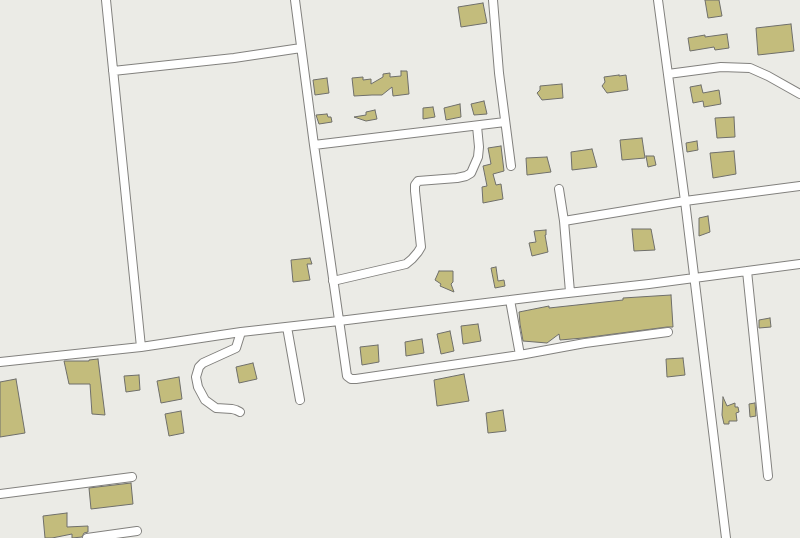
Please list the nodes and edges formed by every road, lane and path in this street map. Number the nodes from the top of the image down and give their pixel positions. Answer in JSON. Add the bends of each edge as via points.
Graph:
{"nodes":[{"id":1,"x":106,"y":0,"type":"edge"},
{"id":2,"x":295,"y":0,"type":"edge"},
{"id":3,"x":493,"y":0,"type":"edge"},
{"id":4,"x":658,"y":0,"type":"edge"},
{"id":5,"x":301,"y":48,"type":"junction"},
{"id":6,"x":113,"y":71,"type":"junction"},
{"id":7,"x":668,"y":74,"type":"junction"},
{"id":8,"x":800,"y":94,"type":"edge"},
{"id":9,"x":505,"y":122,"type":"junction"},
{"id":10,"x":477,"y":126,"type":"junction"},
{"id":11,"x":314,"y":145,"type":"junction"},
{"id":12,"x":511,"y":166,"type":"dead end"},
{"id":13,"x":800,"y":186,"type":"edge"},
{"id":14,"x":559,"y":189,"type":"dead end"},
{"id":15,"x":685,"y":201,"type":"junction"},
{"id":16,"x":564,"y":221,"type":"junction"},
{"id":17,"x":800,"y":264,"type":"edge"},
{"id":18,"x":747,"y":271,"type":"junction"},
{"id":19,"x":694,"y":278,"type":"junction"},
{"id":20,"x":334,"y":281,"type":"junction"},
{"id":21,"x":570,"y":292,"type":"junction"},
{"id":22,"x":510,"y":300,"type":"junction"},
{"id":23,"x":339,"y":321,"type":"junction"},
{"id":24,"x":287,"y":327,"type":"junction"},
{"id":25,"x":241,"y":332,"type":"junction"},
{"id":26,"x":668,"y":332,"type":"dead end"},
{"id":27,"x":141,"y":347,"type":"junction"},
{"id":28,"x":520,"y":355,"type":"junction"},
{"id":29,"x":0,"y":362,"type":"edge"},
{"id":30,"x":300,"y":400,"type":"dead end"},
{"id":31,"x":240,"y":412,"type":"dead end"},
{"id":32,"x":768,"y":476,"type":"dead end"},
{"id":33,"x":132,"y":477,"type":"dead end"},
{"id":34,"x":0,"y":494,"type":"edge"},
{"id":35,"x":137,"y":531,"type":"dead end"},
{"id":36,"x":87,"y":538,"type":"edge"},
{"id":37,"x":726,"y":538,"type":"edge"}],
"edges":[{"from":1,"to":6,"type":"street"},
{"from":2,"to":5,"type":"street"},
{"from":3,"to":9,"type":"street"},
{"from":4,"to":7,"type":"street"},
{"from":5,"to":6,"type":"street"},
{"from":5,"to":11,"type":"street"},
{"from":6,"to":27,"type":"street"},
{"from":7,"to":8,"type":"street","via":[[721,67],[750,68]]},
{"from":7,"to":15,"type":"street"},
{"from":9,"to":10,"type":"street"},
{"from":9,"to":12,"type":"street"},
{"from":10,"to":11,"type":"street"},
{"from":10,"to":20,"type":"street","via":[[478,157],[471,173],[457,178],[418,181],[415,184],[421,247],[412,259],[406,264]]},
{"from":11,"to":20,"type":"street"},
{"from":13,"to":15,"type":"street"},
{"from":14,"to":16,"type":"street"},
{"from":15,"to":16,"type":"street"},
{"from":15,"to":19,"type":"street"},
{"from":16,"to":21,"type":"street"},
{"from":17,"to":18,"type":"street"},
{"from":18,"to":19,"type":"street"},
{"from":18,"to":32,"type":"street"},
{"from":19,"to":21,"type":"street"},
{"from":19,"to":37,"type":"street"},
{"from":20,"to":23,"type":"street"},
{"from":21,"to":22,"type":"street"},
{"from":22,"to":23,"type":"street"},
{"from":22,"to":28,"type":"street"},
{"from":23,"to":24,"type":"street"},
{"from":23,"to":28,"type":"street","via":[[347,376],[351,379]]},
{"from":24,"to":25,"type":"street"},
{"from":24,"to":30,"type":"street"},
{"from":25,"to":27,"type":"street"},
{"from":25,"to":31,"type":"street","via":[[236,348],[203,363],[196,377],[205,400],[216,408]]},
{"from":26,"to":28,"type":"street"},
{"from":27,"to":29,"type":"street"},
{"from":33,"to":34,"type":"street"},
{"from":35,"to":36,"type":"street"}]}
